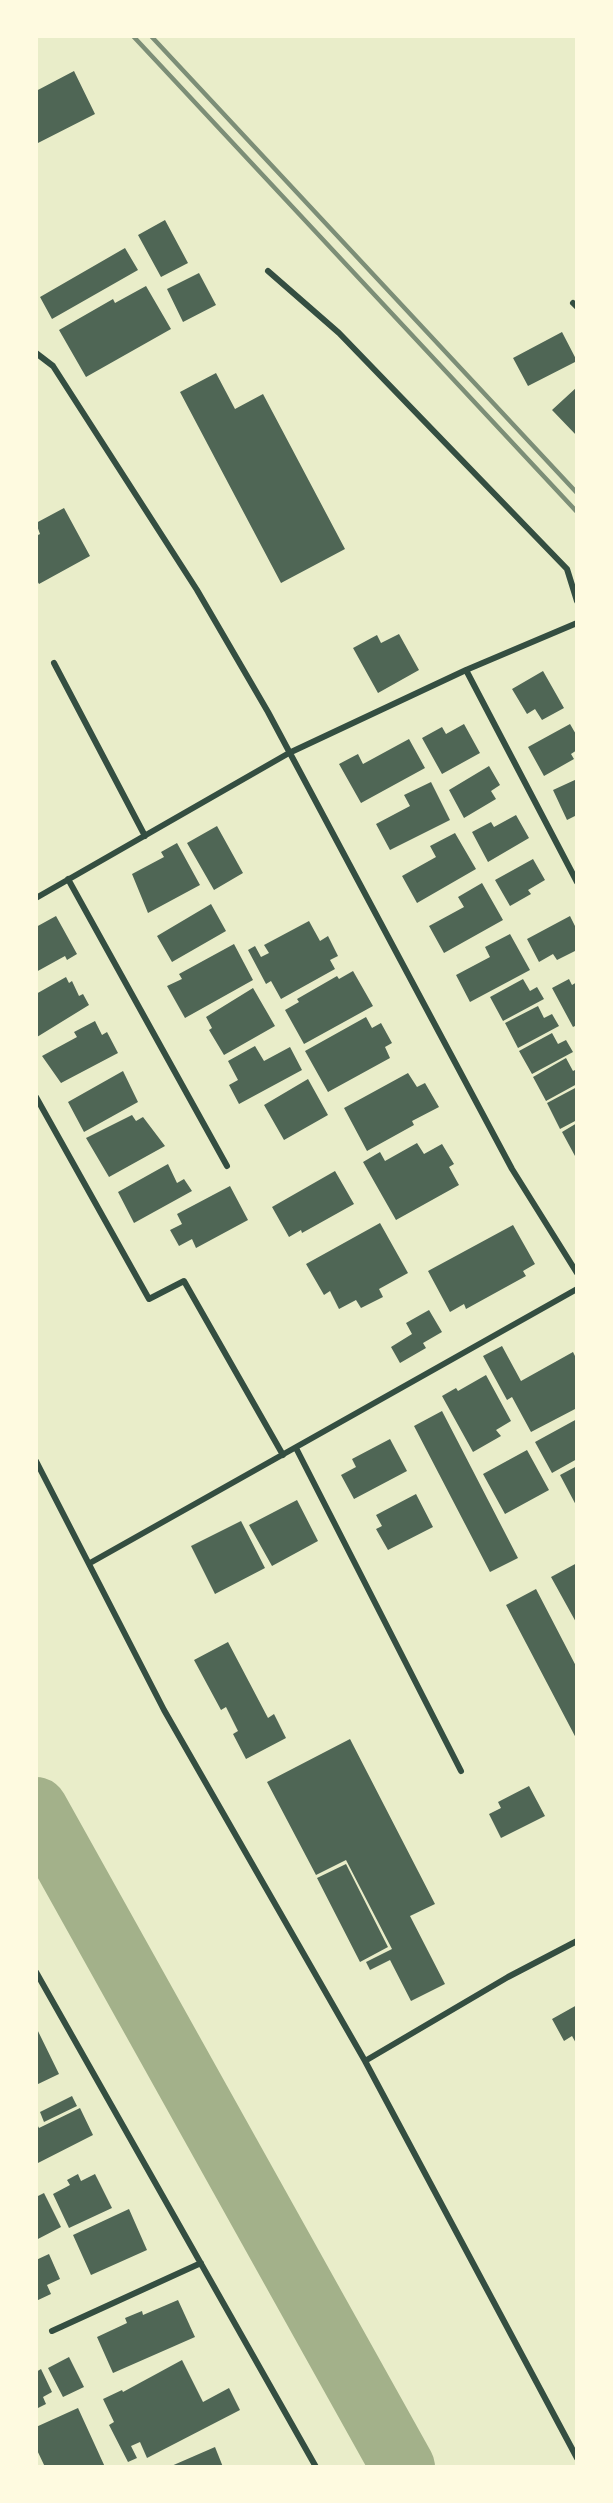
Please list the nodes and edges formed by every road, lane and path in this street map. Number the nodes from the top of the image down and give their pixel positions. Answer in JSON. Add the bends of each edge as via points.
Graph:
{"nodes":[{"id":1,"x":268,"y":271,"type":"dead end"},
{"id":2,"x":36,"y":353,"type":"edge"},
{"id":3,"x":577,"y":601,"type":"edge"},
{"id":4,"x":577,"y":623,"type":"edge"},
{"id":5,"x":54,"y":663,"type":"dead end"},
{"id":6,"x":466,"y":670,"type":"junction"},
{"id":7,"x":289,"y":753,"type":"junction"},
{"id":8,"x":145,"y":836,"type":"junction"},
{"id":9,"x":68,"y":879,"type":"junction"},
{"id":10,"x":577,"y":882,"type":"edge"},
{"id":11,"x":36,"y":898,"type":"edge"},
{"id":12,"x":36,"y":1096,"type":"edge"},
{"id":13,"x":227,"y":1166,"type":"dead end"},
{"id":14,"x":577,"y":1273,"type":"edge"},
{"id":15,"x":577,"y":1289,"type":"edge"},
{"id":16,"x":296,"y":1448,"type":"junction"},
{"id":17,"x":283,"y":1455,"type":"junction"},
{"id":18,"x":36,"y":1461,"type":"edge"},
{"id":19,"x":90,"y":1563,"type":"junction"},
{"id":20,"x":461,"y":1772,"type":"dead end"},
{"id":21,"x":577,"y":1941,"type":"edge"},
{"id":22,"x":36,"y":1972,"type":"edge"},
{"id":23,"x":365,"y":2061,"type":"junction"},
{"id":24,"x":201,"y":2262,"type":"junction"},
{"id":25,"x":52,"y":2331,"type":"dead end"},
{"id":26,"x":577,"y":2458,"type":"edge"},
{"id":27,"x":316,"y":2467,"type":"edge"}],
"edges":[{"from":1,"to":3,"type":"street","via":[[339,333],[567,569]]},
{"from":2,"to":7,"type":"street","via":[[53,366],[197,590]]},
{"from":4,"to":6,"type":"street"},
{"from":5,"to":8,"type":"street"},
{"from":6,"to":7,"type":"street"},
{"from":6,"to":10,"type":"street"},
{"from":7,"to":8,"type":"street"},
{"from":7,"to":14,"type":"street","via":[[512,1169]]},
{"from":8,"to":9,"type":"street"},
{"from":9,"to":11,"type":"street"},
{"from":9,"to":13,"type":"street"},
{"from":12,"to":17,"type":"street","via":[[149,1299],[184,1281]]},
{"from":15,"to":16,"type":"street"},
{"from":16,"to":17,"type":"street"},
{"from":16,"to":20,"type":"street"},
{"from":17,"to":19,"type":"street"},
{"from":18,"to":19,"type":"street"},
{"from":19,"to":23,"type":"street","via":[[164,1710]]},
{"from":21,"to":23,"type":"street"},
{"from":22,"to":24,"type":"street"},
{"from":23,"to":26,"type":"street"},
{"from":24,"to":25,"type":"street"},
{"from":24,"to":27,"type":"street"}]}
